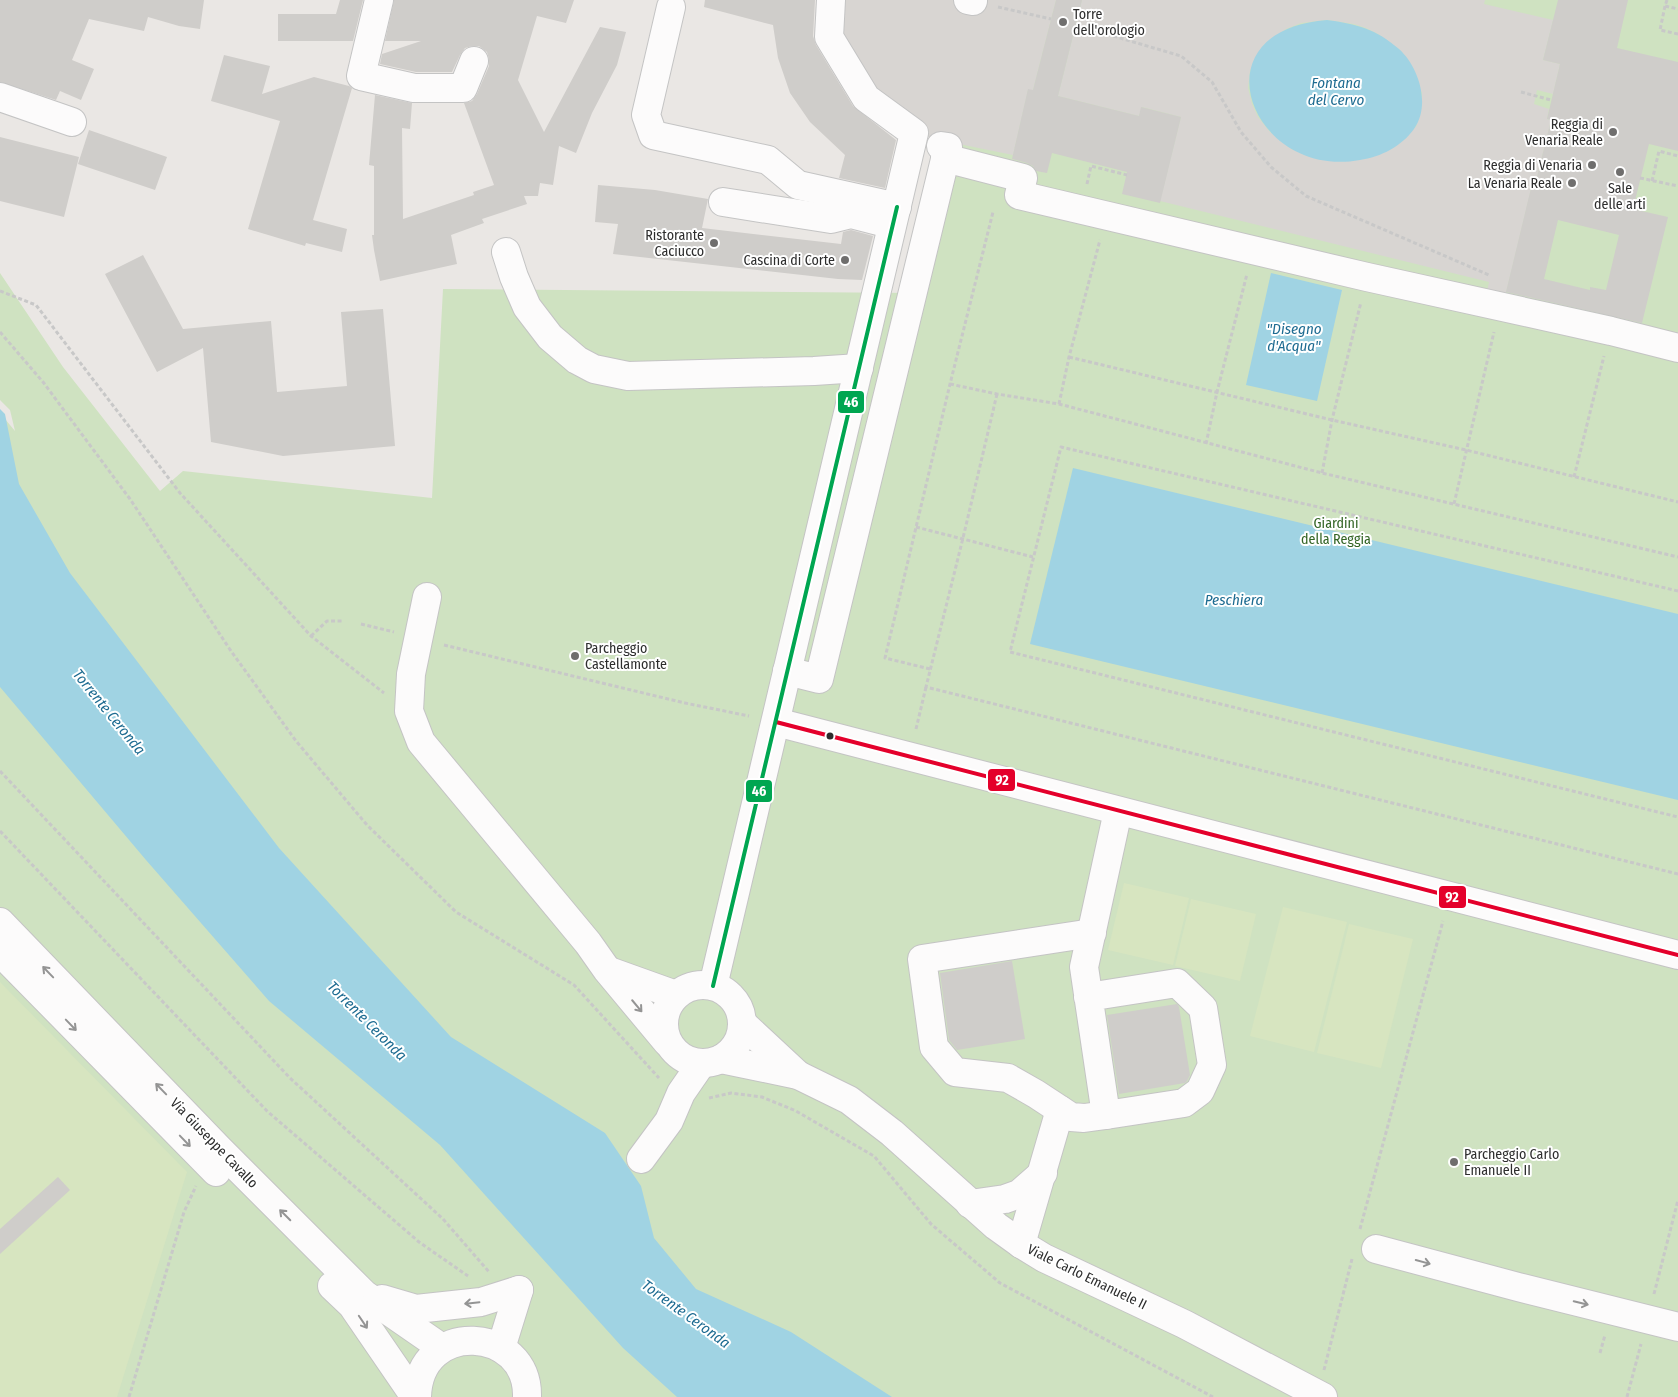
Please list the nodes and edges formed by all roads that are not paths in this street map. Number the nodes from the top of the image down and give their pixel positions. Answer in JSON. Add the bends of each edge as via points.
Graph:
{"nodes":[{"id":1,"x":380,"y":0,"type":"edge"},
{"id":2,"x":831,"y":0,"type":"edge"},
{"id":3,"x":671,"y":7,"type":"dead end"},
{"id":4,"x":474,"y":61,"type":"dead end"},
{"id":5,"x":0,"y":97,"type":"edge"},
{"id":6,"x":72,"y":122,"type":"dead end"},
{"id":7,"x":914,"y":136,"type":"junction"},
{"id":8,"x":945,"y":158,"type":"junction"},
{"id":9,"x":723,"y":202,"type":"dead end"},
{"id":10,"x":895,"y":216,"type":"junction"},
{"id":11,"x":506,"y":252,"type":"dead end"},
{"id":12,"x":1678,"y":348,"type":"edge"},
{"id":13,"x":859,"y":368,"type":"junction"},
{"id":14,"x":427,"y":597,"type":"dead end"},
{"id":15,"x":787,"y":671,"type":"junction"},
{"id":16,"x":776,"y":722,"type":"junction"},
{"id":17,"x":1118,"y":810,"type":"junction"},
{"id":18,"x":0,"y":922,"type":"edge"},
{"id":19,"x":1092,"y":934,"type":"junction"},
{"id":20,"x":0,"y":952,"type":"edge"},
{"id":21,"x":1678,"y":956,"type":"edge"},
{"id":22,"x":607,"y":970,"type":"junction"},
{"id":23,"x":712,"y":986,"type":"junction"},
{"id":24,"x":676,"y":995,"type":"junction"},
{"id":25,"x":1088,"y":997,"type":"junction"},
{"id":26,"x":742,"y":1023,"type":"junction"},
{"id":27,"x":692,"y":1055,"type":"junction"},
{"id":28,"x":798,"y":1075,"type":"junction"},
{"id":29,"x":1060,"y":1110,"type":"junction"},
{"id":30,"x":1106,"y":1115,"type":"junction"},
{"id":31,"x":641,"y":1159,"type":"dead end"},
{"id":32,"x":1043,"y":1173,"type":"junction"},
{"id":33,"x":970,"y":1204,"type":"junction"},
{"id":34,"x":1021,"y":1244,"type":"junction"},
{"id":35,"x":1363,"y":1246,"type":"road end"},
{"id":36,"x":524,"y":1283,"type":"junction"},
{"id":37,"x":364,"y":1294,"type":"junction"},
{"id":38,"x":1678,"y":1327,"type":"edge"},
{"id":39,"x":470,"y":1340,"type":"junction"},
{"id":40,"x":442,"y":1348,"type":"junction"},
{"id":41,"x":501,"y":1348,"type":"junction"},
{"id":42,"x":1320,"y":1395,"type":"edge"},
{"id":43,"x":416,"y":1397,"type":"edge"},
{"id":44,"x":527,"y":1397,"type":"edge"}],
"edges":[{"from":1,"to":4,"type":"street","via":[[361,76],[414,88],[463,88]]},
{"from":2,"to":7,"type":"street","via":[[829,37],[866,98]]},
{"from":3,"to":10,"type":"street","via":[[646,115],[653,135],[768,160],[798,185]]},
{"from":5,"to":6,"type":"street"},
{"from":7,"to":8,"type":"street","via":[[948,147]]},
{"from":7,"to":10,"type":"street"},
{"from":8,"to":12,"type":"street","via":[[1023,178],[1019,195]]},
{"from":8,"to":15,"type":"street","via":[[819,679]]},
{"from":9,"to":10,"type":"street","via":[[831,219],[851,214]]},
{"from":10,"to":13,"type":"street"},
{"from":11,"to":13,"type":"street","via":[[527,307],[550,337],[577,360],[594,369],[628,376]]},
{"from":13,"to":15,"type":"street"},
{"from":14,"to":22,"type":"street","via":[[411,674],[409,711],[421,742]]},
{"from":15,"to":16,"type":"street"},
{"from":16,"to":17,"type":"street"},
{"from":16,"to":23,"type":"street"},
{"from":17,"to":19,"type":"street"},
{"from":17,"to":21,"type":"street"},
{"from":37,"to":18,"type":"street","name":"Via Giuseppe Cavallo","one_way":true},
{"from":19,"to":25,"type":"street","via":[[1084,967]]},
{"from":19,"to":29,"type":"street","via":[[922,960],[934,1047],[955,1072],[1008,1078]]},
{"from":20,"to":43,"type":"street","name":"Via Giuseppe Cavallo","one_way":true,"via":[[206,1163],[352,1305]]},
{"from":22,"to":24,"type":"street"},
{"from":22,"to":27,"type":"street","one_way":true},
{"from":23,"to":24,"type":"street","via":[[693,986]]},
{"from":23,"to":26,"type":"street","via":[[734,1000]]},
{"from":24,"to":27,"type":"street","via":[[668,1005],[663,1030]]},
{"from":25,"to":30,"type":"street"},
{"from":25,"to":30,"type":"street","via":[[1177,983],[1203,1008],[1212,1065],[1200,1091],[1184,1103]]},
{"from":26,"to":27,"type":"street","via":[[737,1044],[730,1052]]},
{"from":26,"to":28,"type":"street","name":"Viale Carlo Emanuele II"},
{"from":27,"to":28,"type":"street","name":"Viale Carlo Emanuele II"},
{"from":27,"to":31,"type":"street","via":[[670,1121]]},
{"from":28,"to":33,"type":"street","name":"Viale Carlo Emanuele II","via":[[849,1100],[892,1133]]},
{"from":29,"to":30,"type":"street","via":[[1071,1117]]},
{"from":29,"to":32,"type":"street"},
{"from":32,"to":33,"type":"street","via":[[1019,1194]]},
{"from":32,"to":34,"type":"street"},
{"from":33,"to":34,"type":"street","name":"Viale Carlo Emanuele II"},
{"from":34,"to":42,"type":"street","name":"Viale Carlo Emanuele II"},
{"from":35,"to":38,"type":"street","one_way":true},
{"from":36,"to":37,"type":"street","one_way":true,"via":[[481,1302],[416,1309]]},
{"from":36,"to":39,"type":"street"},
{"from":36,"to":41,"type":"street"},
{"from":37,"to":40,"type":"street","name":"Via Giuseppe Cavallo"},
{"from":39,"to":40,"type":"street"},
{"from":39,"to":41,"type":"street"},
{"from":40,"to":43,"type":"street","via":[[422,1370]]},
{"from":41,"to":44,"type":"street","via":[[515,1361],[524,1376]]}]}
